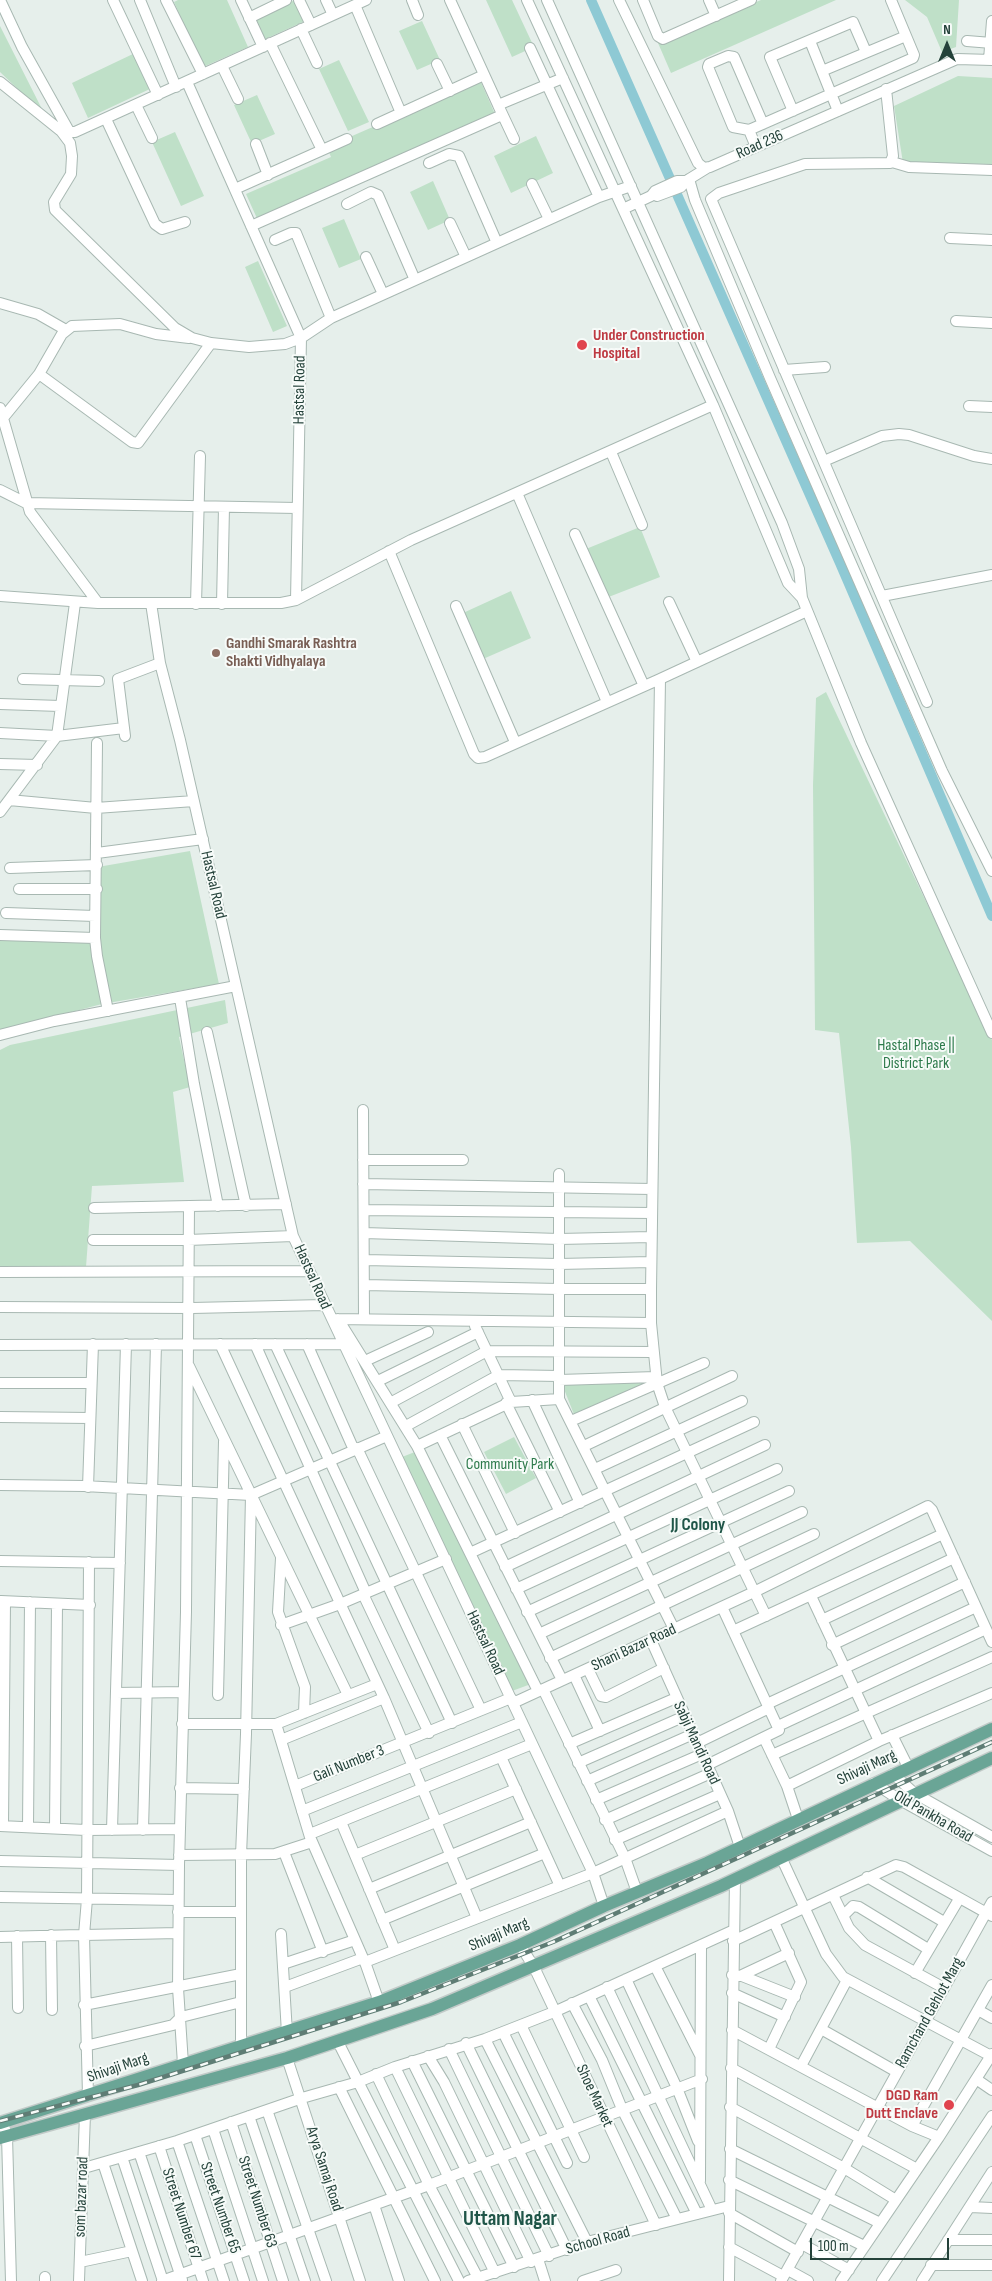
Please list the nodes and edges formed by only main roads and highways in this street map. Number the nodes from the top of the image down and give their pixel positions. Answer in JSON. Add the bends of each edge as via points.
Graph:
{"nodes":[{"id":1,"x":992,"y":1729,"type":"edge"},
{"id":2,"x":992,"y":1758,"type":"edge"},
{"id":3,"x":2,"y":2123,"type":"edge"},
{"id":4,"x":4,"y":2137,"type":"edge"}],
"edges":[{"from":1,"to":3,"type":"main road","name":"Shivaji Marg","via":[[520,1945],[378,2002]]},
{"from":2,"to":4,"type":"main road","name":"Shivaji Marg","via":[[735,1879],[432,2009],[287,2058]]}]}
